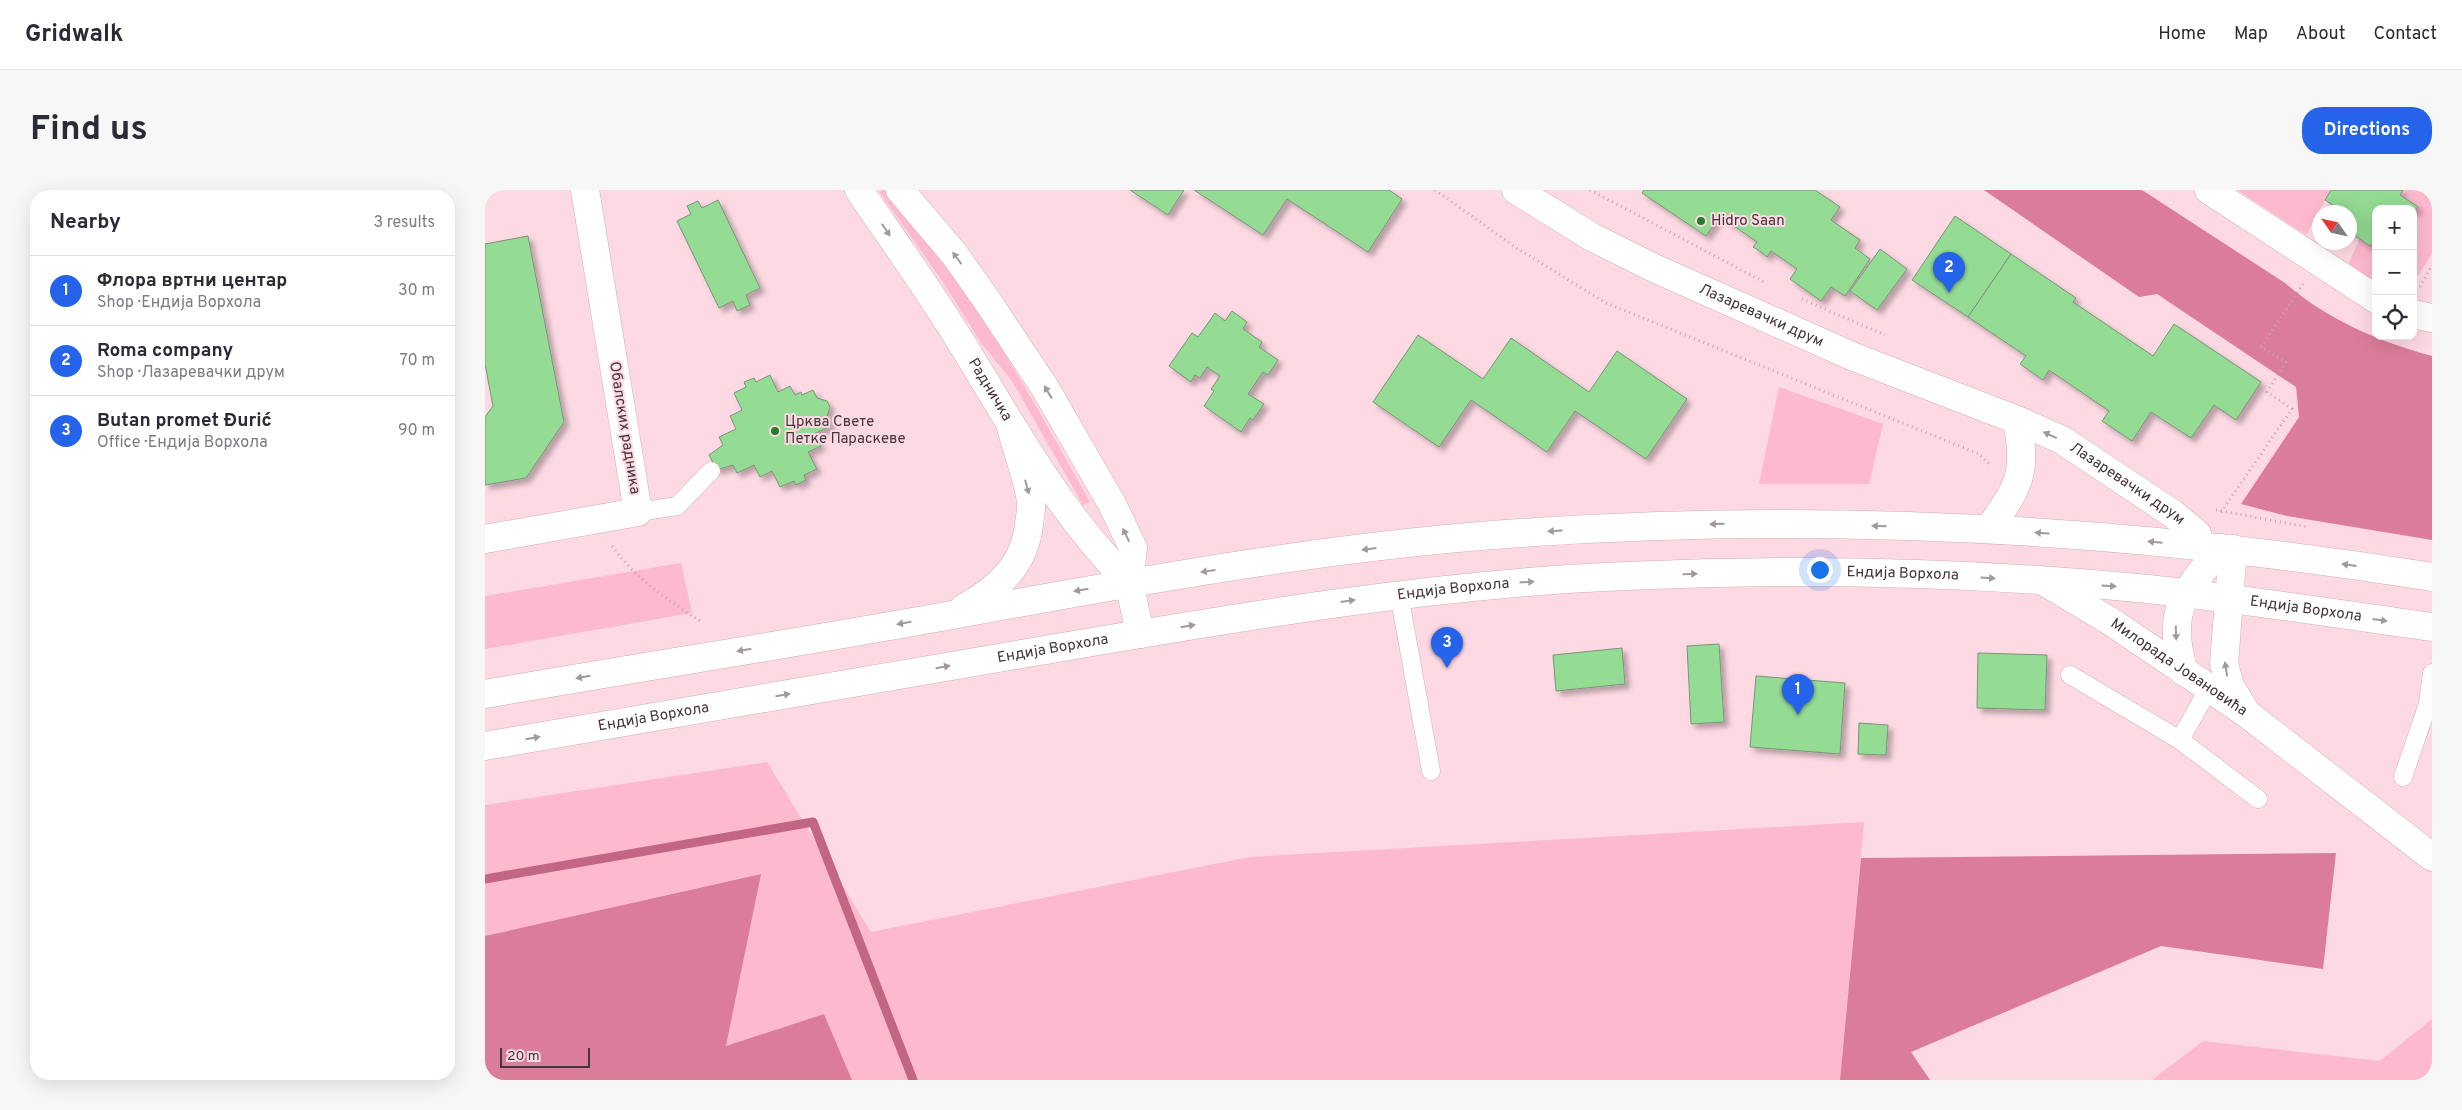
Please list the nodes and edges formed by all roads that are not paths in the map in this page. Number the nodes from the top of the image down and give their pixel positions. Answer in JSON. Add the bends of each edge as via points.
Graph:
{"nodes":[{"id":1,"x":585,"y":190,"type":"edge"},
{"id":2,"x":859,"y":190,"type":"edge"},
{"id":3,"x":899,"y":190,"type":"edge"},
{"id":4,"x":1516,"y":190,"type":"edge"},
{"id":5,"x":2209,"y":190,"type":"edge"},
{"id":6,"x":2372,"y":297,"type":"edge"},
{"id":7,"x":2417,"y":315,"type":"edge"},
{"id":8,"x":2432,"y":318,"type":"edge"},
{"id":9,"x":2017,"y":420,"type":"junction"},
{"id":10,"x":1010,"y":423,"type":"junction"},
{"id":11,"x":711,"y":471,"type":"dead end"},
{"id":12,"x":638,"y":512,"type":"junction"},
{"id":13,"x":1989,"y":529,"type":"junction"},
{"id":14,"x":485,"y":539,"type":"edge"},
{"id":15,"x":2218,"y":548,"type":"junction"},
{"id":16,"x":2432,"y":577,"type":"edge"},
{"id":17,"x":1129,"y":582,"type":"junction"},
{"id":18,"x":2043,"y":582,"type":"junction"},
{"id":19,"x":1399,"y":594,"type":"junction"},
{"id":20,"x":2186,"y":594,"type":"junction"},
{"id":21,"x":2228,"y":600,"type":"junction"},
{"id":22,"x":952,"y":615,"type":"junction"},
{"id":23,"x":2432,"y":627,"type":"edge"},
{"id":24,"x":1140,"y":634,"type":"junction"},
{"id":25,"x":2184,"y":672,"type":"junction"},
{"id":26,"x":2432,"y":673,"type":"edge"},
{"id":27,"x":2069,"y":675,"type":"dead end"},
{"id":28,"x":2209,"y":688,"type":"junction"},
{"id":29,"x":485,"y":694,"type":"edge"},
{"id":30,"x":2247,"y":713,"type":"junction"},
{"id":31,"x":2180,"y":740,"type":"junction"},
{"id":32,"x":485,"y":746,"type":"edge"},
{"id":33,"x":1431,"y":771,"type":"dead end"},
{"id":34,"x":2403,"y":777,"type":"dead end"},
{"id":35,"x":2258,"y":800,"type":"dead end"},
{"id":36,"x":2432,"y":857,"type":"edge"}],
"edges":[{"from":1,"to":12,"type":"main road","name":"Обалских радника"},
{"from":2,"to":10,"type":"main road","name":"Радничка","one_way":true,"via":[[949,324]]},
{"from":17,"to":3,"type":"main road","one_way":true,"via":[[1133,548],[1112,504],[1045,388],[955,255]]},
{"from":4,"to":9,"type":"main road","name":"Лазаревачки друм","via":[[1570,224],[1654,268],[1854,357]]},
{"from":5,"to":6,"type":"main road"},
{"from":7,"to":8,"type":"main road"},
{"from":9,"to":13,"type":"main road","via":[[2023,449],[2021,476]]},
{"from":15,"to":9,"type":"main road","name":"Лазаревачки друм","one_way":true,"via":[[2062,440]]},
{"from":10,"to":17,"type":"main road","name":"Радничка","via":[[1078,525]]},
{"from":10,"to":22,"type":"main road","one_way":true,"via":[[1031,502],[1027,542],[1017,564],[1001,582]]},
{"from":11,"to":12,"type":"lane","via":[[677,506]]},
{"from":12,"to":14,"type":"main road","name":"Обалских радника"},
{"from":15,"to":13,"type":"main road","one_way":true},
{"from":13,"to":17,"type":"main road","one_way":true,"via":[[1784,523],[1528,533],[1417,542]]},
{"from":16,"to":15,"type":"main road","one_way":true},
{"from":15,"to":20,"type":"main road"},
{"from":15,"to":21,"type":"main road","name":"Милорада Јовановића"},
{"from":17,"to":22,"type":"main road","one_way":true},
{"from":17,"to":24,"type":"main road"},
{"from":19,"to":18,"type":"main road","name":"Ендија Ворхола","one_way":true,"via":[[1616,576],[1707,574],[1904,573]]},
{"from":18,"to":20,"type":"main road","name":"Ендија Ворхола","one_way":true},
{"from":18,"to":25,"type":"main road","name":"Милорада Јовановића","via":[[2110,620]]},
{"from":24,"to":19,"type":"main road","name":"Ендија Ворхола","one_way":true},
{"from":19,"to":33,"type":"lane"},
{"from":20,"to":21,"type":"main road","name":"Ендија Ворхола"},
{"from":20,"to":25,"type":"main road","one_way":true,"via":[[2175,628]]},
{"from":21,"to":23,"type":"main road","name":"Ендија Ворхола","one_way":true},
{"from":30,"to":21,"type":"main road","name":"Милорада Јовановића","one_way":true,"via":[[2230,686],[2224,664]]},
{"from":22,"to":29,"type":"main road","one_way":true},
{"from":32,"to":24,"type":"main road","name":"Ендија Ворхола","one_way":true},
{"from":25,"to":28,"type":"main road","name":"Милорада Јовановића"},
{"from":26,"to":34,"type":"lane","via":[[2428,704]]},
{"from":27,"to":31,"type":"lane"},
{"from":28,"to":30,"type":"main road","name":"Милорада Јовановића"},
{"from":28,"to":31,"type":"lane"},
{"from":30,"to":36,"type":"main road"},
{"from":31,"to":35,"type":"lane"}]}
